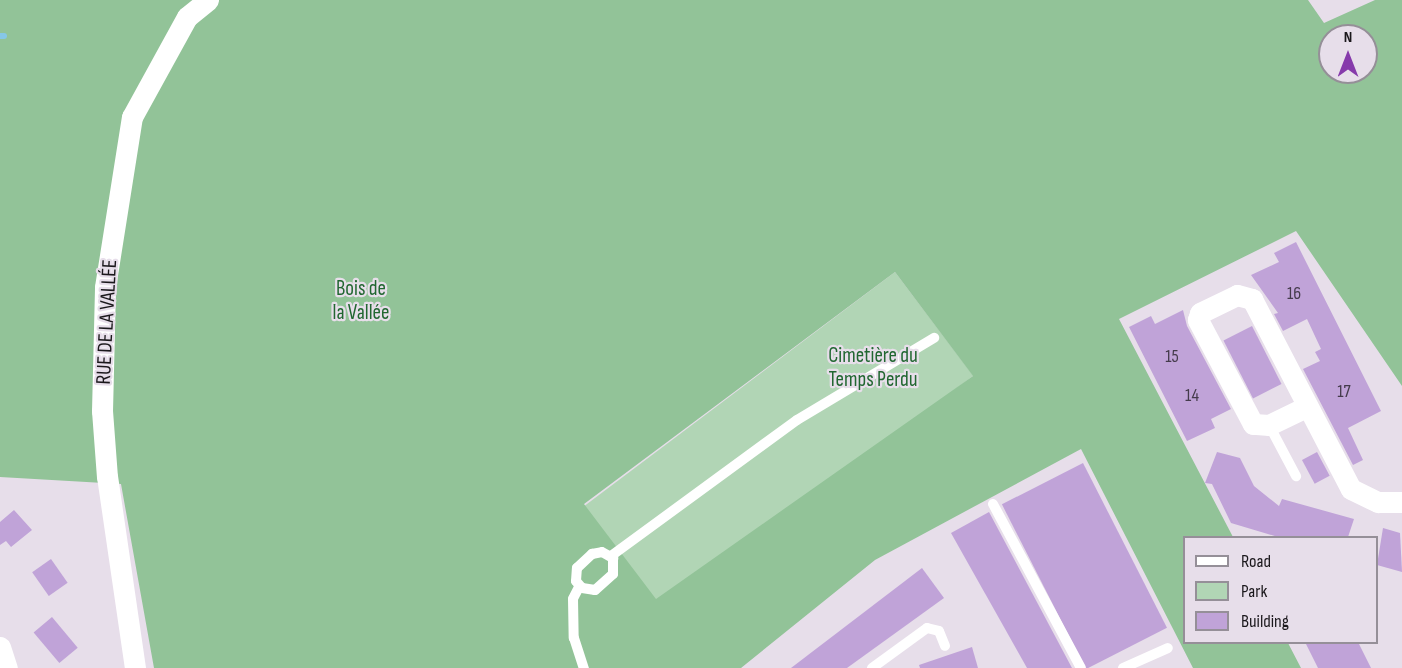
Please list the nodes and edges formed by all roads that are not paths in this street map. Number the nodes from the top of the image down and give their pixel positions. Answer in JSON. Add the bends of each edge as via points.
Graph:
{"nodes":[{"id":1,"x":208,"y":0,"type":"edge"},
{"id":2,"x":934,"y":338,"type":"dead end"},
{"id":3,"x":1306,"y":407,"type":"junction"},
{"id":4,"x":1269,"y":425,"type":"junction"},
{"id":5,"x":1296,"y":476,"type":"dead end"},
{"id":6,"x":1402,"y":502,"type":"edge"},
{"id":7,"x":993,"y":504,"type":"dead end"},
{"id":8,"x":610,"y":556,"type":"junction"},
{"id":9,"x":579,"y":587,"type":"junction"},
{"id":10,"x":945,"y":646,"type":"dead end"},
{"id":11,"x":0,"y":647,"type":"edge"},
{"id":12,"x":1168,"y":648,"type":"dead end"},
{"id":13,"x":7,"y":668,"type":"edge"},
{"id":14,"x":135,"y":668,"type":"edge"},
{"id":15,"x":584,"y":668,"type":"edge"},
{"id":16,"x":872,"y":668,"type":"edge"},
{"id":17,"x":1081,"y":668,"type":"edge"},
{"id":18,"x":1122,"y":668,"type":"edge"}],
"edges":[{"from":1,"to":14,"type":"street","name":"RUE DE LA VALLÉE","via":[[187,17],[132,117],[105,286],[102,411],[106,466]]},
{"from":2,"to":8,"type":"lane","via":[[797,420]]},
{"from":3,"to":4,"type":"street"},
{"from":3,"to":4,"type":"street","via":[[1252,299],[1237,295],[1204,309],[1198,320],[1250,421],[1257,426]]},
{"from":3,"to":6,"type":"street","via":[[1350,489],[1378,502]]},
{"from":4,"to":5,"type":"lane"},
{"from":7,"to":17,"type":"lane"},
{"from":8,"to":9,"type":"lane","via":[[598,552],[579,565],[575,574]]},
{"from":8,"to":9,"type":"lane","via":[[615,564],[613,574],[595,590]]},
{"from":9,"to":15,"type":"lane","via":[[573,599],[574,638]]},
{"from":10,"to":16,"type":"lane","via":[[939,631],[927,628]]},
{"from":11,"to":13,"type":"street"},
{"from":12,"to":18,"type":"lane"}]}
